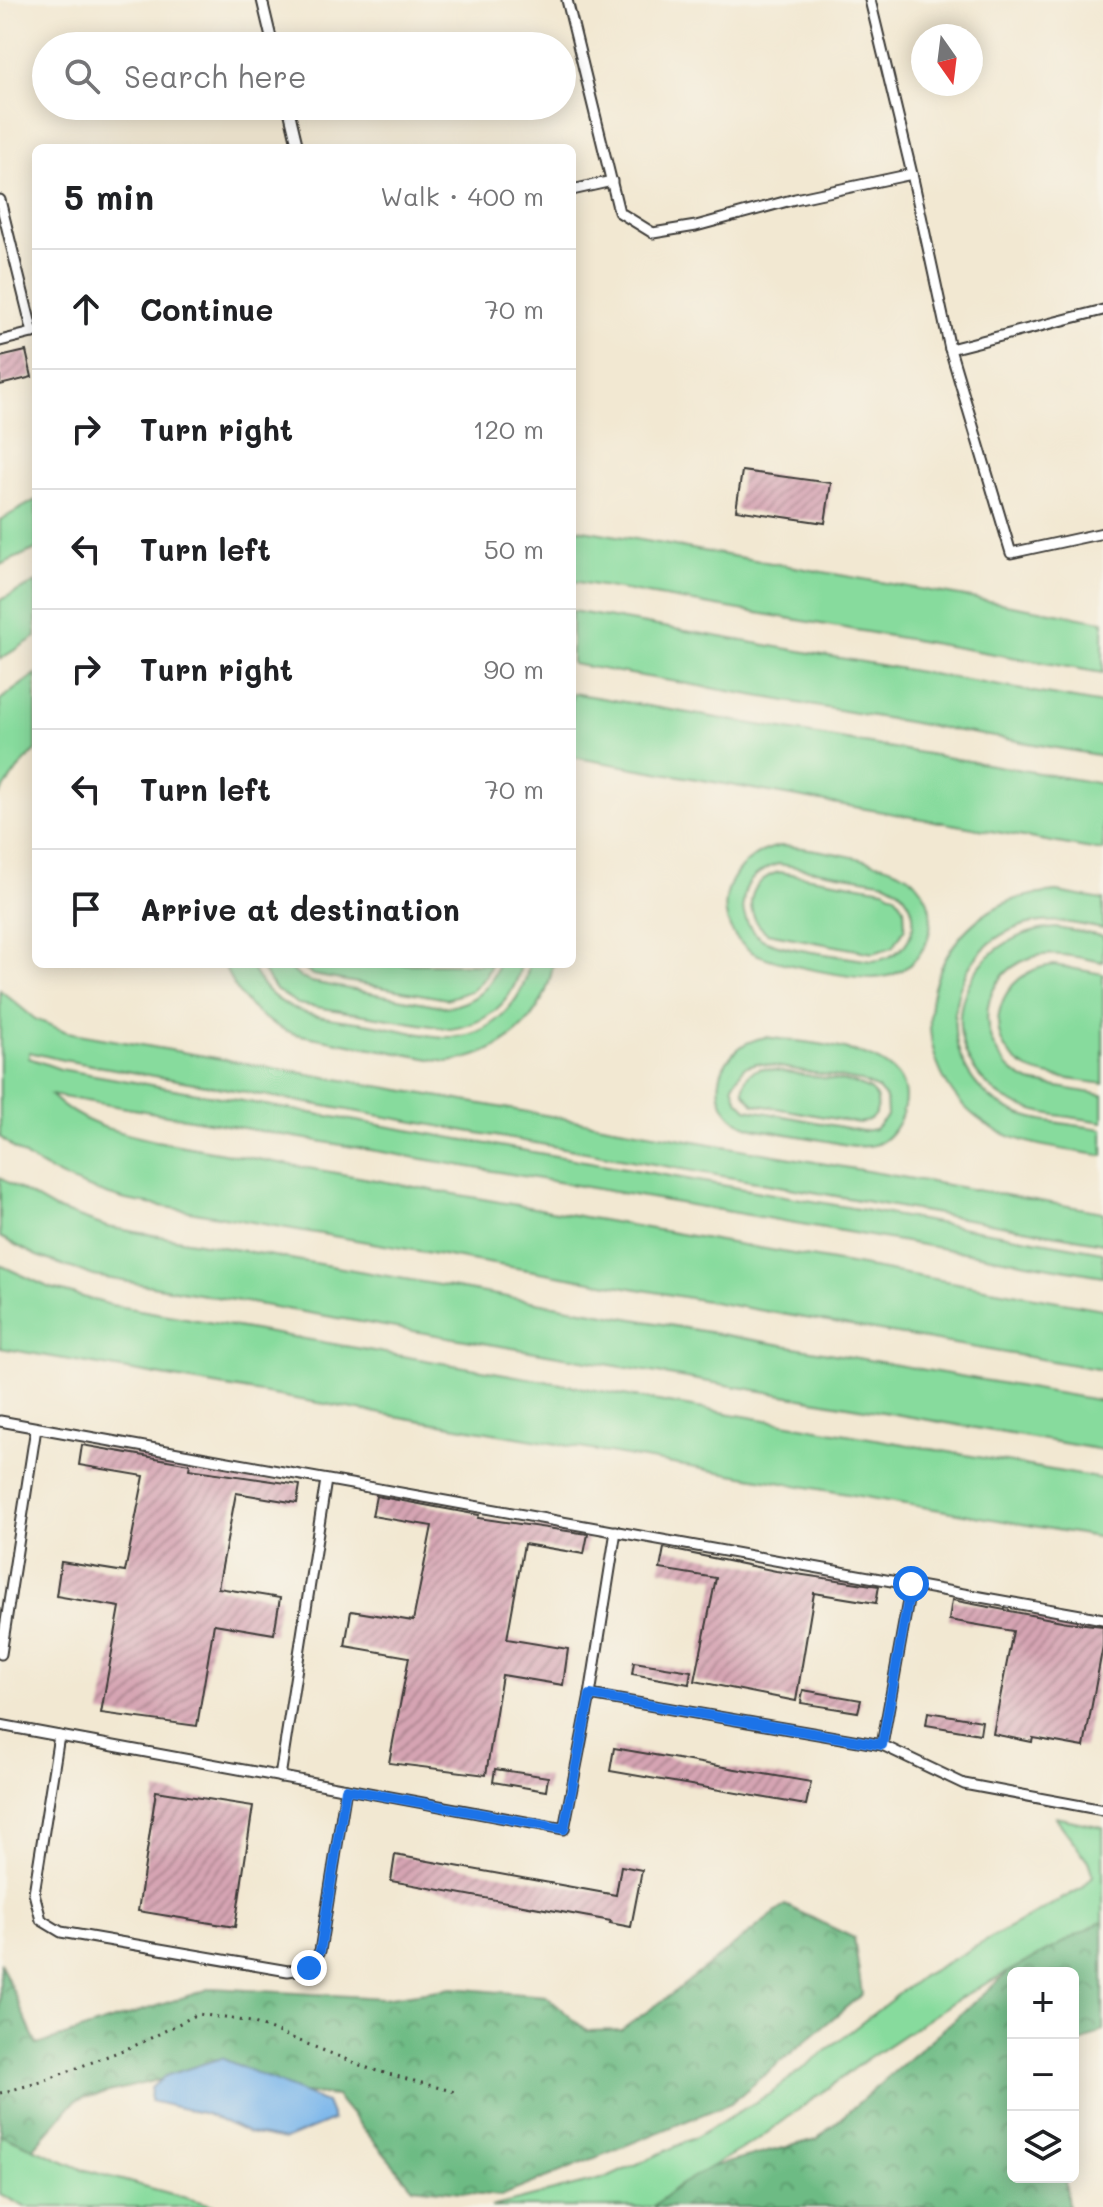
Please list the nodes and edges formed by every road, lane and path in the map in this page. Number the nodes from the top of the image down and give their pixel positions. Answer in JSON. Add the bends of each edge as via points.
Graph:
{"nodes":[{"id":1,"x":262,"y":0,"type":"edge"},
{"id":2,"x":567,"y":0,"type":"edge"},
{"id":3,"x":870,"y":0,"type":"edge"},
{"id":4,"x":270,"y":32,"type":"edge"},
{"id":5,"x":575,"y":32,"type":"edge"},
{"id":6,"x":576,"y":36,"type":"edge"},
{"id":7,"x":291,"y":120,"type":"edge"},
{"id":8,"x":297,"y":144,"type":"edge"},
{"id":9,"x":912,"y":174,"type":"junction"},
{"id":10,"x":612,"y":181,"type":"junction"},
{"id":11,"x":576,"y":189,"type":"edge"},
{"id":12,"x":0,"y":200,"type":"edge"},
{"id":13,"x":1103,"y":310,"type":"edge"},
{"id":14,"x":32,"y":324,"type":"edge"},
{"id":15,"x":32,"y":333,"type":"edge"},
{"id":16,"x":0,"y":341,"type":"edge"},
{"id":17,"x":950,"y":349,"type":"junction"},
{"id":18,"x":1103,"y":533,"type":"edge"},
{"id":19,"x":0,"y":1421,"type":"edge"},
{"id":20,"x":36,"y":1428,"type":"junction"},
{"id":21,"x":326,"y":1480,"type":"junction"},
{"id":22,"x":616,"y":1531,"type":"junction"},
{"id":23,"x":911,"y":1584,"type":"junction"},
{"id":24,"x":1103,"y":1619,"type":"edge"},
{"id":25,"x":0,"y":1653,"type":"edge"},
{"id":26,"x":0,"y":1660,"type":"edge"},
{"id":27,"x":590,"y":1695,"type":"junction"},
{"id":28,"x":0,"y":1725,"type":"edge"},
{"id":29,"x":59,"y":1736,"type":"junction"},
{"id":30,"x":882,"y":1745,"type":"junction"},
{"id":31,"x":280,"y":1777,"type":"junction"},
{"id":32,"x":346,"y":1789,"type":"junction"},
{"id":33,"x":1103,"y":1810,"type":"edge"},
{"id":34,"x":455,"y":2092,"type":"dead end"},
{"id":35,"x":0,"y":2093,"type":"edge"}],
"edges":[{"from":1,"to":4,"type":"lane"},
{"from":2,"to":5,"type":"lane"},
{"from":3,"to":9,"type":"lane"},
{"from":6,"to":10,"type":"lane"},
{"from":7,"to":8,"type":"lane"},
{"from":9,"to":10,"type":"lane","via":[[653,233],[619,212]]},
{"from":9,"to":17,"type":"lane"},
{"from":10,"to":11,"type":"lane"},
{"from":12,"to":14,"type":"lane"},
{"from":13,"to":17,"type":"lane"},
{"from":15,"to":16,"type":"lane"},
{"from":17,"to":18,"type":"lane","via":[[1011,553]]},
{"from":19,"to":20,"type":"lane"},
{"from":20,"to":21,"type":"lane"},
{"from":20,"to":25,"type":"lane"},
{"from":21,"to":22,"type":"lane"},
{"from":21,"to":31,"type":"lane"},
{"from":22,"to":23,"type":"lane"},
{"from":22,"to":27,"type":"lane"},
{"from":23,"to":24,"type":"lane"},
{"from":23,"to":30,"type":"lane"},
{"from":25,"to":26,"type":"lane"},
{"from":27,"to":30,"type":"lane"},
{"from":27,"to":32,"type":"lane","via":[[564,1829]]},
{"from":28,"to":29,"type":"lane"},
{"from":29,"to":31,"type":"lane"},
{"from":29,"to":32,"type":"lane","via":[[34,1893],[41,1920],[61,1932],[288,1971],[309,1968],[320,1951]]},
{"from":30,"to":33,"type":"lane","via":[[964,1784]]},
{"from":31,"to":32,"type":"lane"},
{"from":34,"to":35,"type":"path","via":[[370,2069],[252,2022],[198,2014],[141,2043]]}]}
